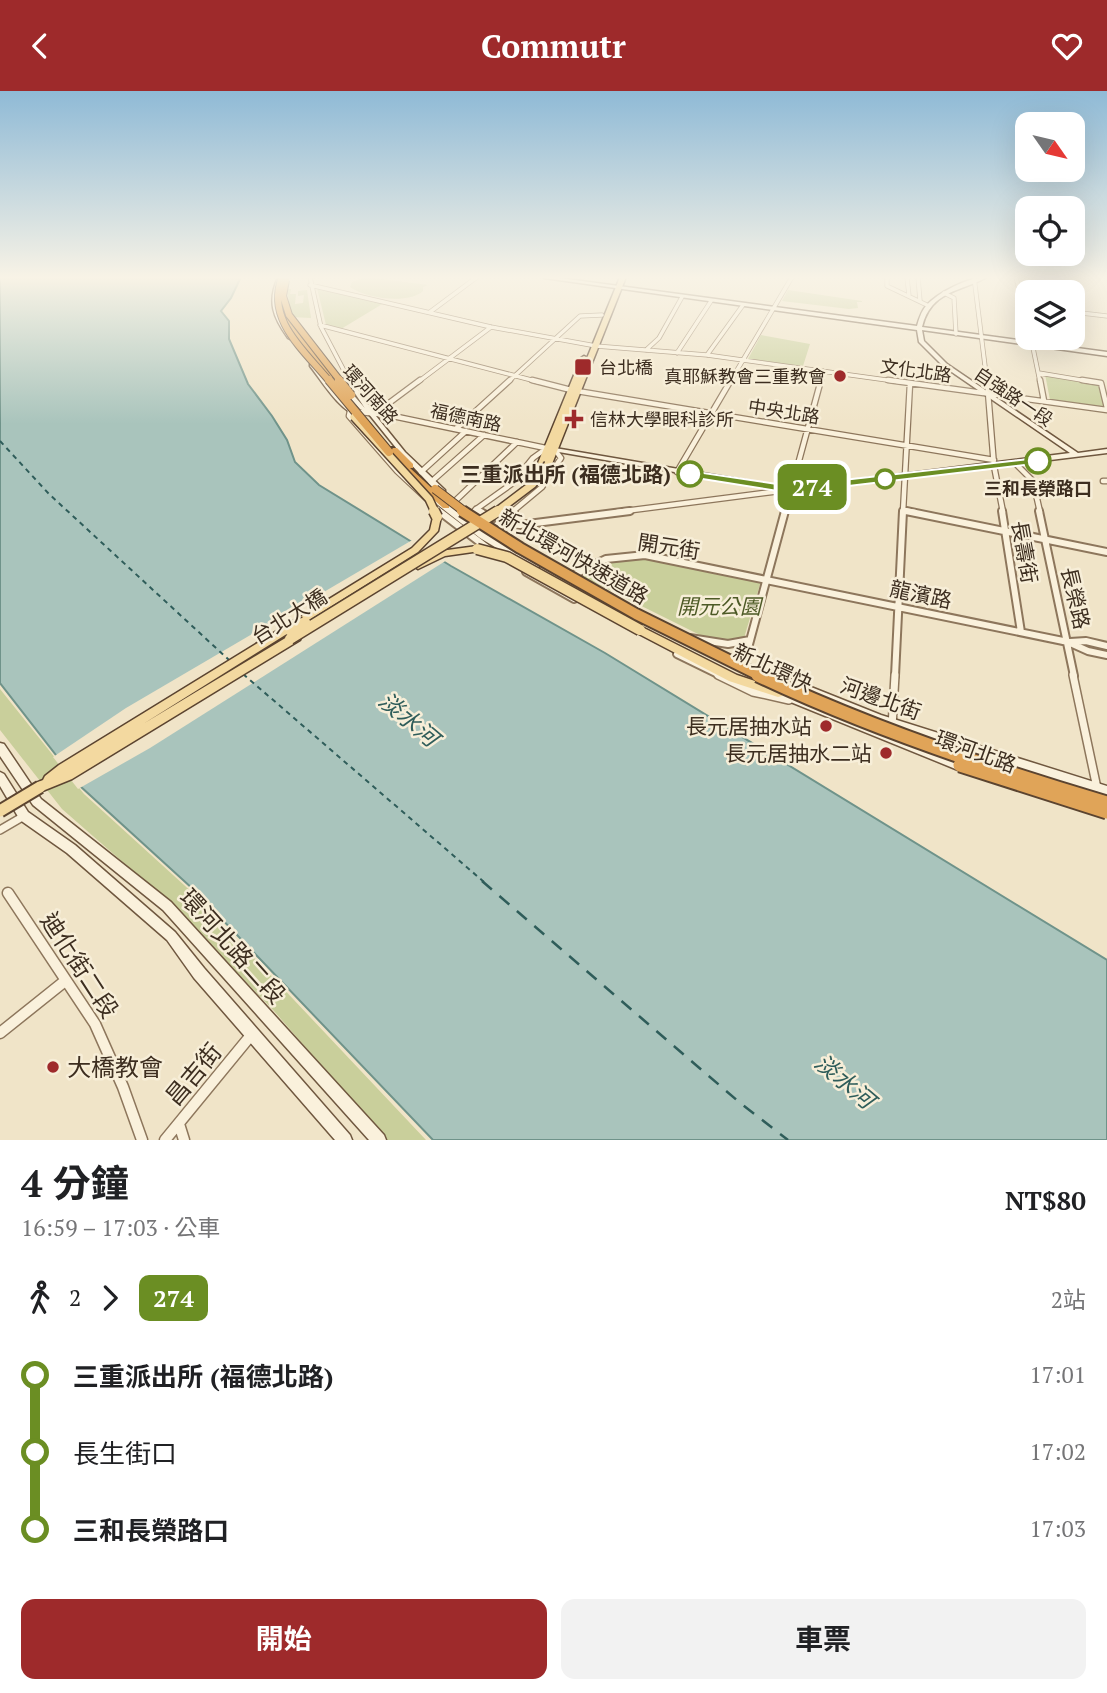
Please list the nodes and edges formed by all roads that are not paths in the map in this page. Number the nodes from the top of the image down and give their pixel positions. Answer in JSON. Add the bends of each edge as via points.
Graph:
{"nodes":[{"id":1,"x":282,"y":326,"type":"edge"},
{"id":2,"x":285,"y":326,"type":"edge"},
{"id":3,"x":290,"y":326,"type":"edge"},
{"id":4,"x":293,"y":326,"type":"edge"},
{"id":5,"x":296,"y":326,"type":"edge"},
{"id":6,"x":320,"y":326,"type":"edge"},
{"id":7,"x":324,"y":326,"type":"edge"},
{"id":8,"x":487,"y":326,"type":"edge"},
{"id":9,"x":570,"y":326,"type":"edge"},
{"id":10,"x":599,"y":326,"type":"edge"},
{"id":11,"x":600,"y":326,"type":"edge"},
{"id":12,"x":666,"y":326,"type":"edge"},
{"id":13,"x":696,"y":326,"type":"edge"},
{"id":14,"x":728,"y":326,"type":"edge"},
{"id":15,"x":763,"y":326,"type":"edge"},
{"id":16,"x":897,"y":326,"type":"edge"},
{"id":17,"x":920,"y":326,"type":"edge"},
{"id":18,"x":956,"y":326,"type":"edge"},
{"id":19,"x":981,"y":326,"type":"edge"},
{"id":20,"x":491,"y":327,"type":"junction"},
{"id":21,"x":919,"y":329,"type":"junction"},
{"id":22,"x":956,"y":334,"type":"junction"},
{"id":23,"x":983,"y":338,"type":"junction"},
{"id":24,"x":555,"y":339,"type":"junction"},
{"id":25,"x":1015,"y":340,"type":"edge"},
{"id":26,"x":593,"y":345,"type":"junction"},
{"id":27,"x":1034,"y":350,"type":"edge"},
{"id":28,"x":1084,"y":350,"type":"edge"},
{"id":29,"x":646,"y":351,"type":"junction"},
{"id":30,"x":677,"y":353,"type":"junction"},
{"id":31,"x":1107,"y":354,"type":"edge"},
{"id":32,"x":707,"y":355,"type":"junction"},
{"id":33,"x":450,"y":359,"type":"junction"},
{"id":34,"x":743,"y":360,"type":"junction"},
{"id":35,"x":823,"y":371,"type":"junction"},
{"id":36,"x":1040,"y":373,"type":"junction"},
{"id":37,"x":515,"y":376,"type":"junction"},
{"id":38,"x":909,"y":383,"type":"junction"},
{"id":39,"x":574,"y":391,"type":"junction"},
{"id":40,"x":987,"y":393,"type":"junction"},
{"id":41,"x":1044,"y":401,"type":"junction"},
{"id":42,"x":1107,"y":409,"type":"edge"},
{"id":43,"x":352,"y":411,"type":"junction"},
{"id":44,"x":370,"y":412,"type":"junction"},
{"id":45,"x":711,"y":413,"type":"junction"},
{"id":46,"x":456,"y":429,"type":"junction"},
{"id":47,"x":808,"y":429,"type":"junction"},
{"id":48,"x":466,"y":431,"type":"junction"},
{"id":49,"x":484,"y":435,"type":"junction"},
{"id":50,"x":517,"y":442,"type":"junction"},
{"id":51,"x":905,"y":445,"type":"junction"},
{"id":52,"x":1107,"y":445,"type":"edge"},
{"id":53,"x":551,"y":449,"type":"junction"},
{"id":54,"x":1096,"y":451,"type":"junction"},
{"id":55,"x":1107,"y":453,"type":"edge"},
{"id":56,"x":1077,"y":455,"type":"junction"},
{"id":57,"x":994,"y":463,"type":"junction"},
{"id":58,"x":1015,"y":463,"type":"junction"},
{"id":59,"x":421,"y":472,"type":"junction"},
{"id":60,"x":677,"y":472,"type":"junction"},
{"id":61,"x":904,"y":477,"type":"junction"},
{"id":62,"x":431,"y":482,"type":"junction"},
{"id":63,"x":790,"y":490,"type":"junction"},
{"id":64,"x":450,"y":504,"type":"junction"},
{"id":65,"x":903,"y":510,"type":"junction"},
{"id":66,"x":464,"y":516,"type":"junction"},
{"id":67,"x":491,"y":530,"type":"junction"},
{"id":68,"x":1007,"y":532,"type":"junction"},
{"id":69,"x":467,"y":533,"type":"junction"},
{"id":70,"x":1045,"y":540,"type":"junction"},
{"id":71,"x":1107,"y":552,"type":"edge"},
{"id":72,"x":571,"y":576,"type":"junction"},
{"id":73,"x":766,"y":580,"type":"junction"},
{"id":74,"x":899,"y":607,"type":"junction"},
{"id":75,"x":1021,"y":632,"type":"junction"},
{"id":76,"x":290,"y":634,"type":"junction"},
{"id":77,"x":690,"y":638,"type":"junction"},
{"id":78,"x":750,"y":640,"type":"junction"},
{"id":79,"x":1068,"y":642,"type":"junction"},
{"id":80,"x":1107,"y":646,"type":"edge"},
{"id":81,"x":1107,"y":656,"type":"edge"},
{"id":82,"x":744,"y":663,"type":"junction"},
{"id":83,"x":778,"y":693,"type":"junction"},
{"id":84,"x":796,"y":701,"type":"junction"},
{"id":85,"x":893,"y":723,"type":"junction"},
{"id":86,"x":890,"y":739,"type":"junction"},
{"id":87,"x":0,"y":747,"type":"edge"},
{"id":88,"x":0,"y":777,"type":"edge"},
{"id":89,"x":3,"y":790,"type":"edge"},
{"id":90,"x":1102,"y":790,"type":"edge"},
{"id":91,"x":1107,"y":803,"type":"edge"},
{"id":92,"x":0,"y":811,"type":"edge"},
{"id":93,"x":21,"y":811,"type":"junction"},
{"id":94,"x":1107,"y":813,"type":"edge"},
{"id":95,"x":0,"y":830,"type":"edge"},
{"id":96,"x":8,"y":893,"type":"dead end"},
{"id":97,"x":65,"y":982,"type":"junction"},
{"id":98,"x":0,"y":1033,"type":"edge"},
{"id":99,"x":252,"y":1034,"type":"junction"},
{"id":100,"x":179,"y":1124,"type":"junction"},
{"id":101,"x":142,"y":1140,"type":"edge"},
{"id":102,"x":164,"y":1140,"type":"edge"},
{"id":103,"x":184,"y":1140,"type":"edge"},
{"id":104,"x":345,"y":1140,"type":"edge"},
{"id":105,"x":379,"y":1140,"type":"edge"}],
"edges":[{"from":1,"to":43,"type":"street","name":"環河南路"},
{"from":2,"to":64,"type":"highway","bridge":true,"via":[[389,452]]},
{"from":3,"to":43,"type":"highway","bridge":true},
{"from":4,"to":44,"type":"street","name":"環河南路"},
{"from":5,"to":91,"type":"highway","name":"新北環河快速道路","bridge":true,"via":[[387,441],[435,489],[492,532],[638,616],[803,694],[936,749]]},
{"from":6,"to":44,"type":"street"},
{"from":7,"to":33,"type":"street","name":"中央北路"},
{"from":8,"to":20,"type":"street","name":"文化北路"},
{"from":9,"to":24,"type":"street"},
{"from":10,"to":26,"type":"main road"},
{"from":11,"to":26,"type":"main road"},
{"from":12,"to":29,"type":"street"},
{"from":13,"to":30,"type":"street"},
{"from":14,"to":32,"type":"street"},
{"from":15,"to":34,"type":"street"},
{"from":16,"to":21,"type":"street"},
{"from":17,"to":21,"type":"street"},
{"from":18,"to":22,"type":"street"},
{"from":19,"to":23,"type":"street","name":"長壽街"},
{"from":20,"to":24,"type":"street","name":"文化北路"},
{"from":20,"to":33,"type":"street"},
{"from":21,"to":22,"type":"street"},
{"from":21,"to":40,"type":"street","name":"自強路一段","via":[[929,352]]},
{"from":22,"to":23,"type":"street"},
{"from":23,"to":25,"type":"street"},
{"from":23,"to":40,"type":"street","name":"長壽街"},
{"from":24,"to":26,"type":"street","name":"文化北路"},
{"from":24,"to":37,"type":"street"},
{"from":26,"to":29,"type":"street","name":"文化北路"},
{"from":26,"to":39,"type":"main road","name":"台北大橋"},
{"from":27,"to":36,"type":"street"},
{"from":28,"to":31,"type":"street"},
{"from":29,"to":30,"type":"street","name":"文化北路"},
{"from":30,"to":32,"type":"street","name":"文化北路"},
{"from":32,"to":34,"type":"street","name":"文化北路"},
{"from":33,"to":37,"type":"street","name":"中央北路"},
{"from":33,"to":44,"type":"street","via":[[382,409]]},
{"from":34,"to":35,"type":"street","name":"文化北路"},
{"from":34,"to":45,"type":"street"},
{"from":35,"to":38,"type":"street","name":"文化北路"},
{"from":35,"to":47,"type":"street"},
{"from":36,"to":41,"type":"street"},
{"from":36,"to":42,"type":"street","via":[[1101,383]]},
{"from":37,"to":39,"type":"street","name":"中央北路"},
{"from":37,"to":46,"type":"street"},
{"from":38,"to":40,"type":"street","name":"文化北路"},
{"from":38,"to":51,"type":"street"},
{"from":39,"to":45,"type":"street","name":"中央北路"},
{"from":39,"to":53,"type":"main road","name":"台北大橋"},
{"from":40,"to":41,"type":"street","name":"文化北路"},
{"from":40,"to":56,"type":"street","name":"自強路一段"},
{"from":40,"to":57,"type":"street","name":"長壽街"},
{"from":41,"to":42,"type":"street","name":"文化北路"},
{"from":43,"to":44,"type":"street","name":"福德南路"},
{"from":43,"to":66,"type":"street","name":"環河南路","via":[[399,466]]},
{"from":43,"to":76,"type":"main road","bridge":true,"via":[[429,499],[436,525],[415,550],[305,616]]},
{"from":44,"to":46,"type":"street","name":"福德南路"},
{"from":44,"to":59,"type":"street","name":"環河南路"},
{"from":45,"to":47,"type":"street","name":"中央北路"},
{"from":45,"to":60,"type":"street"},
{"from":46,"to":48,"type":"street","name":"福德南路"},
{"from":47,"to":51,"type":"street","name":"中央北路"},
{"from":47,"to":63,"type":"street"},
{"from":48,"to":49,"type":"street","name":"福德南路"},
{"from":48,"to":59,"type":"street"},
{"from":49,"to":50,"type":"street","name":"福德南路"},
{"from":49,"to":62,"type":"street"},
{"from":50,"to":53,"type":"street","name":"福德南路"},
{"from":50,"to":64,"type":"street"},
{"from":51,"to":57,"type":"street","name":"中央北路"},
{"from":51,"to":61,"type":"street"},
{"from":52,"to":54,"type":"street"},
{"from":53,"to":60,"type":"street"},
{"from":53,"to":66,"type":"street","via":[[533,458],[513,483]]},
{"from":53,"to":67,"type":"street","via":[[561,458],[555,472]]},
{"from":53,"to":76,"type":"main road","name":"台北大橋","bridge":true,"via":[[533,484],[514,501]]},
{"from":54,"to":55,"type":"street"},
{"from":54,"to":56,"type":"street"},
{"from":56,"to":58,"type":"street"},
{"from":57,"to":58,"type":"street"},
{"from":57,"to":61,"type":"street"},
{"from":57,"to":68,"type":"street","name":"長壽街"},
{"from":58,"to":70,"type":"street","name":"長榮路","via":[[1033,481]]},
{"from":59,"to":62,"type":"street","name":"環河南路"},
{"from":60,"to":63,"type":"street"},
{"from":61,"to":63,"type":"street"},
{"from":61,"to":65,"type":"street"},
{"from":62,"to":64,"type":"street","name":"環河南路"},
{"from":63,"to":67,"type":"street"},
{"from":63,"to":73,"type":"street"},
{"from":64,"to":66,"type":"street","name":"環河南路"},
{"from":64,"to":94,"type":"highway","name":"新北環快","bridge":true,"via":[[486,535],[603,603],[787,695],[977,772]]},
{"from":65,"to":68,"type":"street"},
{"from":65,"to":74,"type":"street"},
{"from":66,"to":67,"type":"street","name":"河邊北街"},
{"from":66,"to":69,"type":"street","name":"環河北路"},
{"from":67,"to":69,"type":"street"},
{"from":67,"to":72,"type":"street","name":"河邊北街"},
{"from":67,"to":83,"type":"street","name":"環河北路","via":[[663,639]]},
{"from":68,"to":70,"type":"street"},
{"from":68,"to":75,"type":"street","name":"長壽街"},
{"from":69,"to":84,"type":"street","name":"環河北路","via":[[537,579],[730,682]]},
{"from":70,"to":71,"type":"street"},
{"from":70,"to":79,"type":"street","name":"長榮路"},
{"from":72,"to":73,"type":"street","name":"開元街","via":[[595,562],[636,555]]},
{"from":72,"to":77,"type":"street","name":"河邊北街"},
{"from":73,"to":74,"type":"street","name":"龍濱路"},
{"from":73,"to":78,"type":"street"},
{"from":74,"to":75,"type":"street","name":"龍濱路"},
{"from":74,"to":85,"type":"street"},
{"from":75,"to":79,"type":"street","name":"龍濱路"},
{"from":76,"to":83,"type":"main road","bridge":true,"via":[[303,634],[426,561],[452,551],[487,550],[733,678]]},
{"from":76,"to":92,"type":"main road","name":"台北大橋","bridge":true,"via":[[68,775]]},
{"from":77,"to":78,"type":"street","via":[[730,644]]},
{"from":77,"to":82,"type":"street","name":"河邊北街"},
{"from":78,"to":82,"type":"street"},
{"from":79,"to":80,"type":"street","name":"龍濱路"},
{"from":79,"to":81,"type":"street","name":"龍濱路"},
{"from":79,"to":90,"type":"street","name":"長榮路"},
{"from":82,"to":85,"type":"street","name":"河邊北街"},
{"from":83,"to":84,"type":"street","name":"環河北路"},
{"from":84,"to":86,"type":"street","name":"環河北路"},
{"from":85,"to":86,"type":"street"},
{"from":85,"to":90,"type":"street","name":"河邊北街"},
{"from":86,"to":94,"type":"street","name":"環河北路","via":[[999,780]]},
{"from":87,"to":105,"type":"street","name":"環河北路二段","via":[[37,802],[167,906]]},
{"from":88,"to":89,"type":"street"},
{"from":89,"to":93,"type":"street"},
{"from":93,"to":95,"type":"street"},
{"from":93,"to":99,"type":"street","name":"環河北路二段","via":[[171,936]]},
{"from":96,"to":97,"type":"street","name":"迪化街二段"},
{"from":97,"to":98,"type":"street"},
{"from":97,"to":101,"type":"street","name":"迪化街二段","via":[[95,1024]]},
{"from":99,"to":100,"type":"street","name":"昌吉街"},
{"from":99,"to":104,"type":"street","name":"環河北路二段"},
{"from":100,"to":102,"type":"street","name":"昌吉街"},
{"from":100,"to":103,"type":"street"}]}
